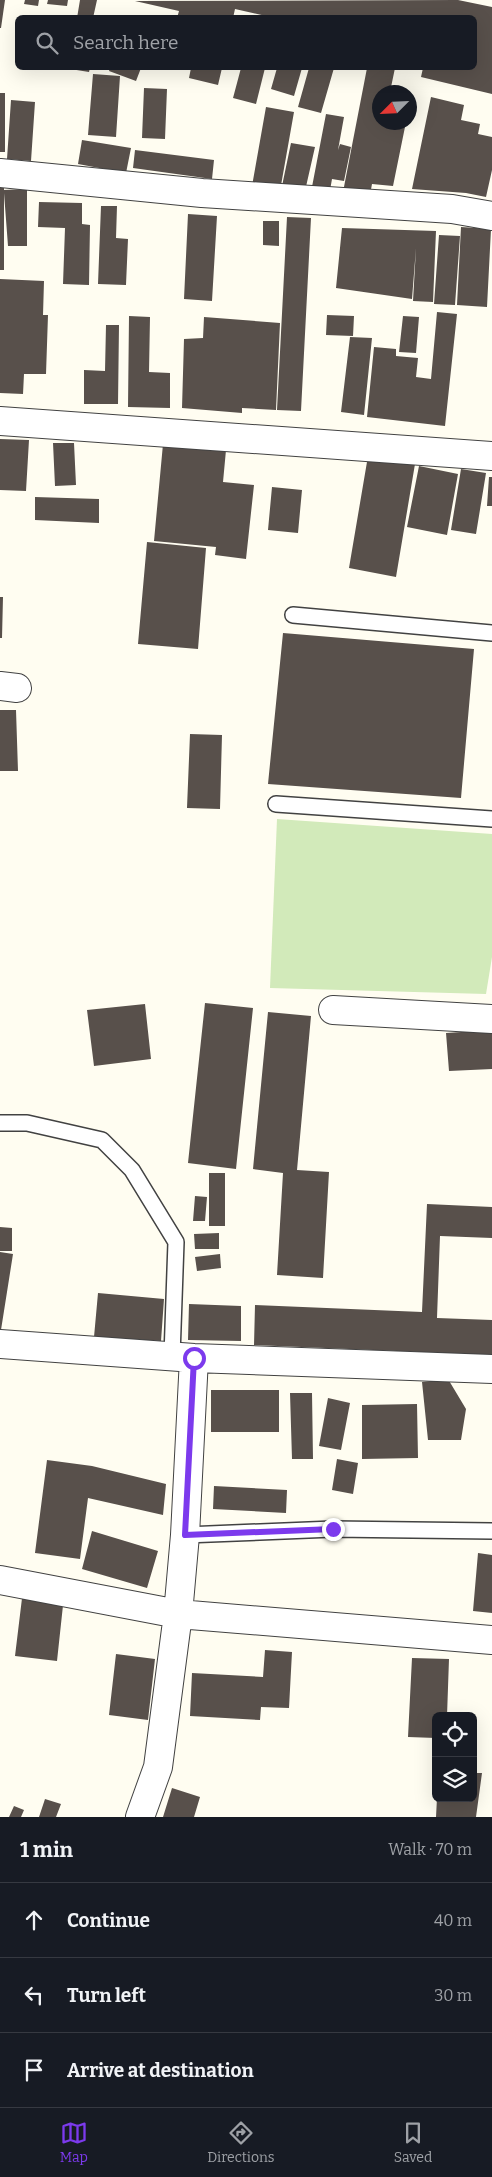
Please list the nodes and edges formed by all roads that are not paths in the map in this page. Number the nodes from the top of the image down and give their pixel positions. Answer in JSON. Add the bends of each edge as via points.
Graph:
{"nodes":[{"id":1,"x":0,"y":173,"type":"edge"},
{"id":2,"x":492,"y":216,"type":"edge"},
{"id":3,"x":0,"y":420,"type":"edge"},
{"id":4,"x":492,"y":456,"type":"edge"},
{"id":5,"x":293,"y":615,"type":"dead end"},
{"id":6,"x":492,"y":633,"type":"edge"},
{"id":7,"x":276,"y":804,"type":"dead end"},
{"id":8,"x":492,"y":819,"type":"edge"},
{"id":9,"x":333,"y":1010,"type":"dead end"},
{"id":10,"x":492,"y":1019,"type":"edge"},
{"id":11,"x":0,"y":1123,"type":"edge"},
{"id":12,"x":0,"y":1344,"type":"edge"},
{"id":13,"x":183,"y":1357,"type":"junction"},
{"id":14,"x":492,"y":1369,"type":"edge"},
{"id":15,"x":492,"y":1531,"type":"edge"},
{"id":16,"x":185,"y":1535,"type":"junction"},
{"id":17,"x":0,"y":1580,"type":"edge"},
{"id":18,"x":178,"y":1614,"type":"junction"},
{"id":19,"x":492,"y":1640,"type":"edge"},
{"id":20,"x":140,"y":1817,"type":"edge"}],
"edges":[{"from":1,"to":2,"type":"street","via":[[202,193],[452,209]]},
{"from":3,"to":4,"type":"street"},
{"from":5,"to":6,"type":"lane"},
{"from":7,"to":8,"type":"lane"},
{"from":9,"to":10,"type":"street"},
{"from":11,"to":13,"type":"lane","via":[[27,1123],[102,1140],[132,1170],[176,1242]]},
{"from":12,"to":13,"type":"street"},
{"from":13,"to":14,"type":"street"},
{"from":13,"to":16,"type":"street"},
{"from":15,"to":16,"type":"lane","via":[[333,1529]]},
{"from":16,"to":18,"type":"street"},
{"from":17,"to":18,"type":"street"},
{"from":18,"to":19,"type":"street"},
{"from":18,"to":20,"type":"street","via":[[158,1767]]}]}
